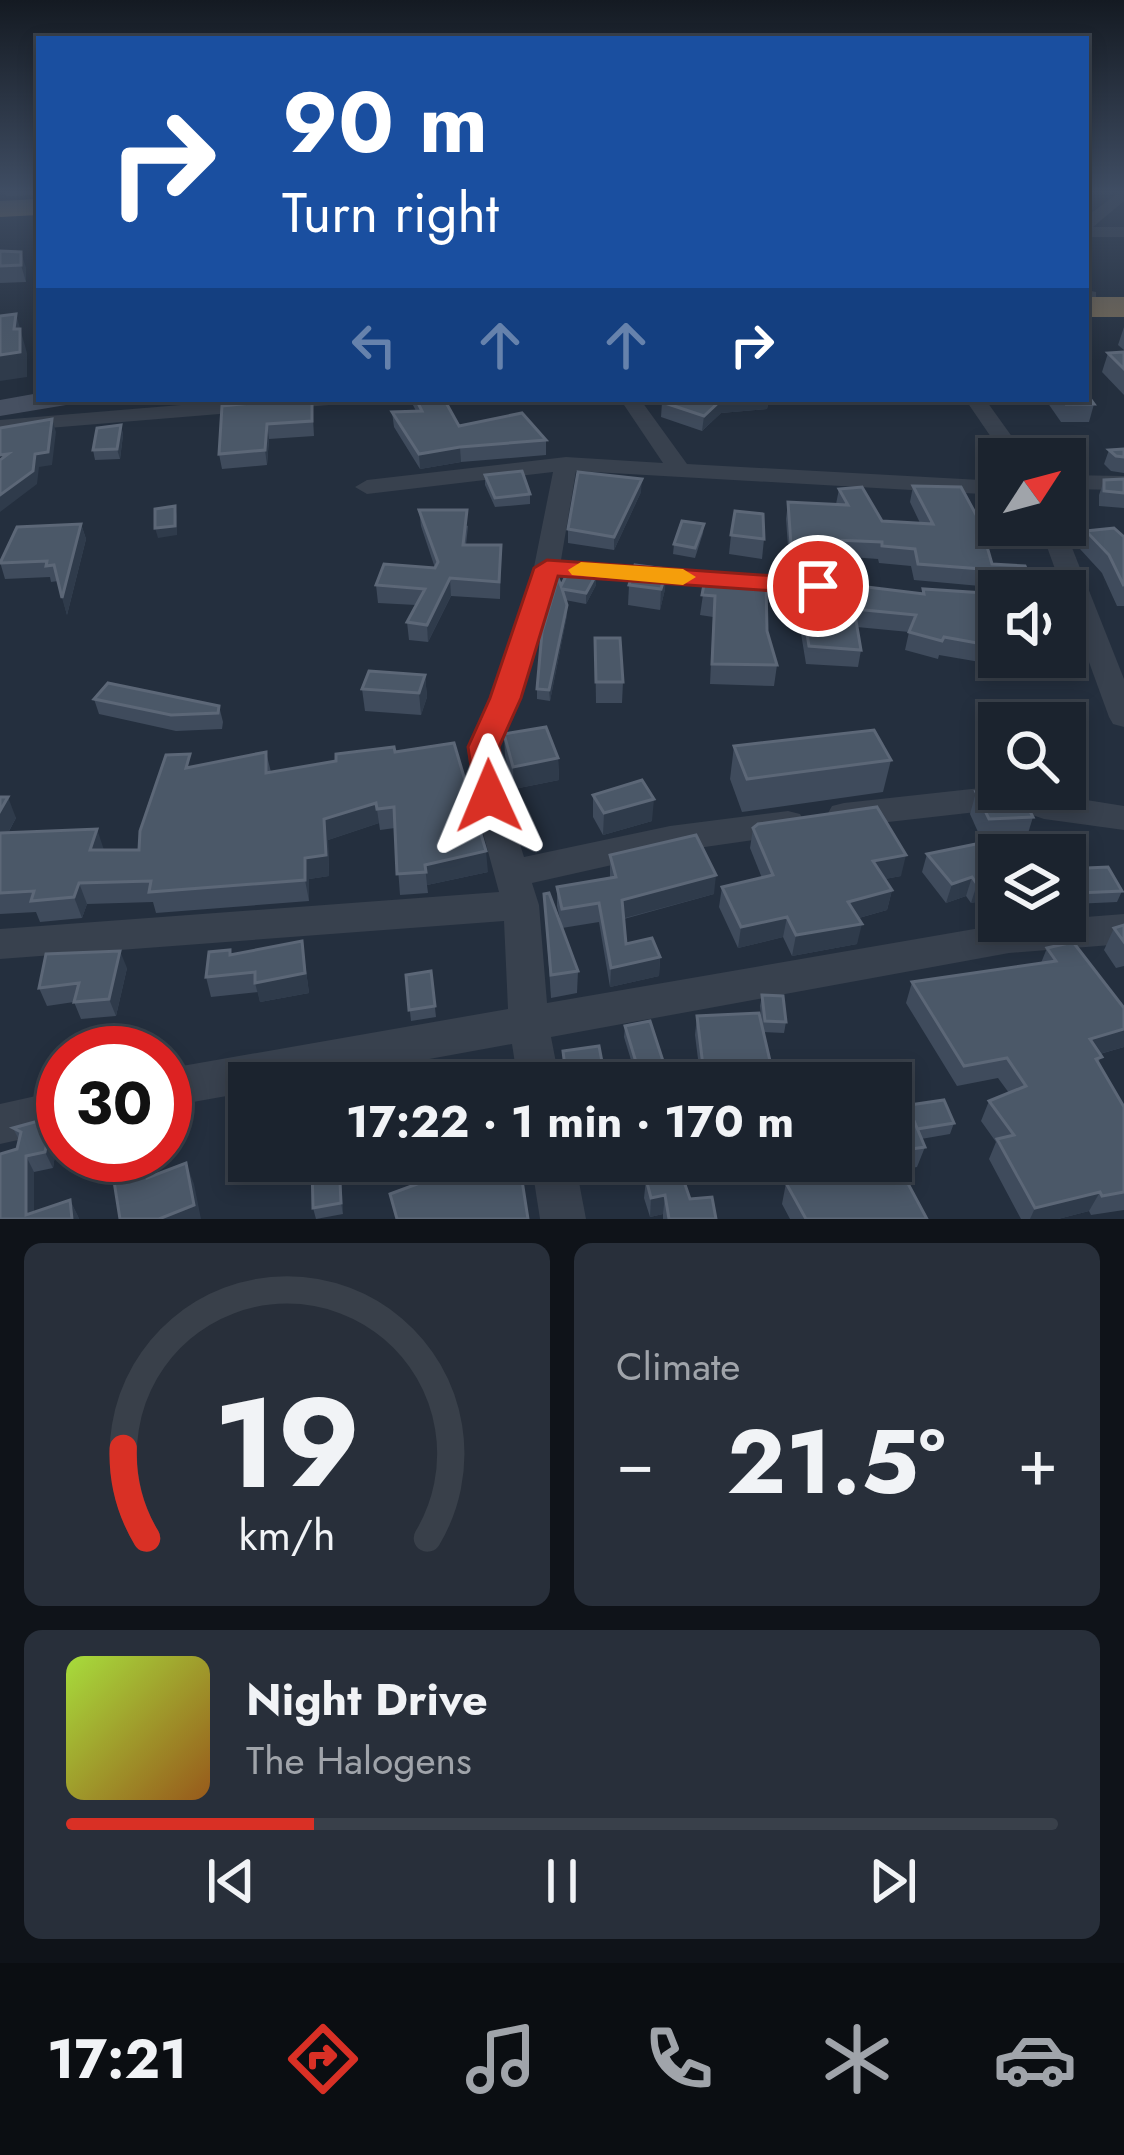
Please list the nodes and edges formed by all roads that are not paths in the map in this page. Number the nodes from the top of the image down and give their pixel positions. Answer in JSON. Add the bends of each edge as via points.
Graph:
{"nodes":[{"id":1,"x":37,"y":402,"type":"edge"},
{"id":2,"x":292,"y":402,"type":"edge"},
{"id":3,"x":632,"y":402,"type":"edge"},
{"id":4,"x":977,"y":402,"type":"edge"},
{"id":5,"x":0,"y":408,"type":"edge"},
{"id":6,"x":0,"y":426,"type":"edge"},
{"id":7,"x":1002,"y":438,"type":"edge"},
{"id":8,"x":566,"y":464,"type":"junction"},
{"id":9,"x":680,"y":472,"type":"junction"},
{"id":10,"x":1086,"y":482,"type":"edge"},
{"id":11,"x":1124,"y":483,"type":"edge"},
{"id":12,"x":367,"y":487,"type":"dead end"},
{"id":13,"x":978,"y":487,"type":"edge"},
{"id":14,"x":547,"y":568,"type":"junction"},
{"id":15,"x":880,"y":591,"type":"edge"},
{"id":16,"x":1086,"y":627,"type":"edge"},
{"id":17,"x":1118,"y":682,"type":"edge"},
{"id":18,"x":1124,"y":717,"type":"edge"},
{"id":19,"x":1124,"y":818,"type":"edge"},
{"id":20,"x":518,"y":889,"type":"junction"},
{"id":21,"x":1124,"y":929,"type":"edge"},
{"id":22,"x":0,"y":944,"type":"edge"},
{"id":23,"x":529,"y":1025,"type":"junction"},
{"id":24,"x":535,"y":1062,"type":"edge"},
{"id":25,"x":192,"y":1083,"type":"edge"},
{"id":26,"x":36,"y":1116,"type":"edge"},
{"id":27,"x":0,"y":1124,"type":"edge"},
{"id":28,"x":557,"y":1182,"type":"edge"},
{"id":29,"x":563,"y":1219,"type":"edge"}],
"edges":[{"from":1,"to":5,"type":"street"},
{"from":2,"to":6,"type":"street"},
{"from":3,"to":9,"type":"street"},
{"from":4,"to":7,"type":"street"},
{"from":8,"to":9,"type":"street"},
{"from":8,"to":12,"type":"street"},
{"from":8,"to":14,"type":"street"},
{"from":9,"to":13,"type":"street"},
{"from":10,"to":11,"type":"street"},
{"from":14,"to":15,"type":"street"},
{"from":14,"to":20,"type":"street","via":[[484,747],[489,796]]},
{"from":16,"to":17,"type":"street"},
{"from":17,"to":18,"type":"street"},
{"from":19,"to":20,"type":"street","via":[[1013,796],[969,797],[670,839]]},
{"from":20,"to":22,"type":"street"},
{"from":20,"to":23,"type":"street"},
{"from":21,"to":23,"type":"street","via":[[1010,938]]},
{"from":23,"to":24,"type":"street"},
{"from":23,"to":25,"type":"street"},
{"from":26,"to":27,"type":"street"},
{"from":28,"to":29,"type":"street"}]}
